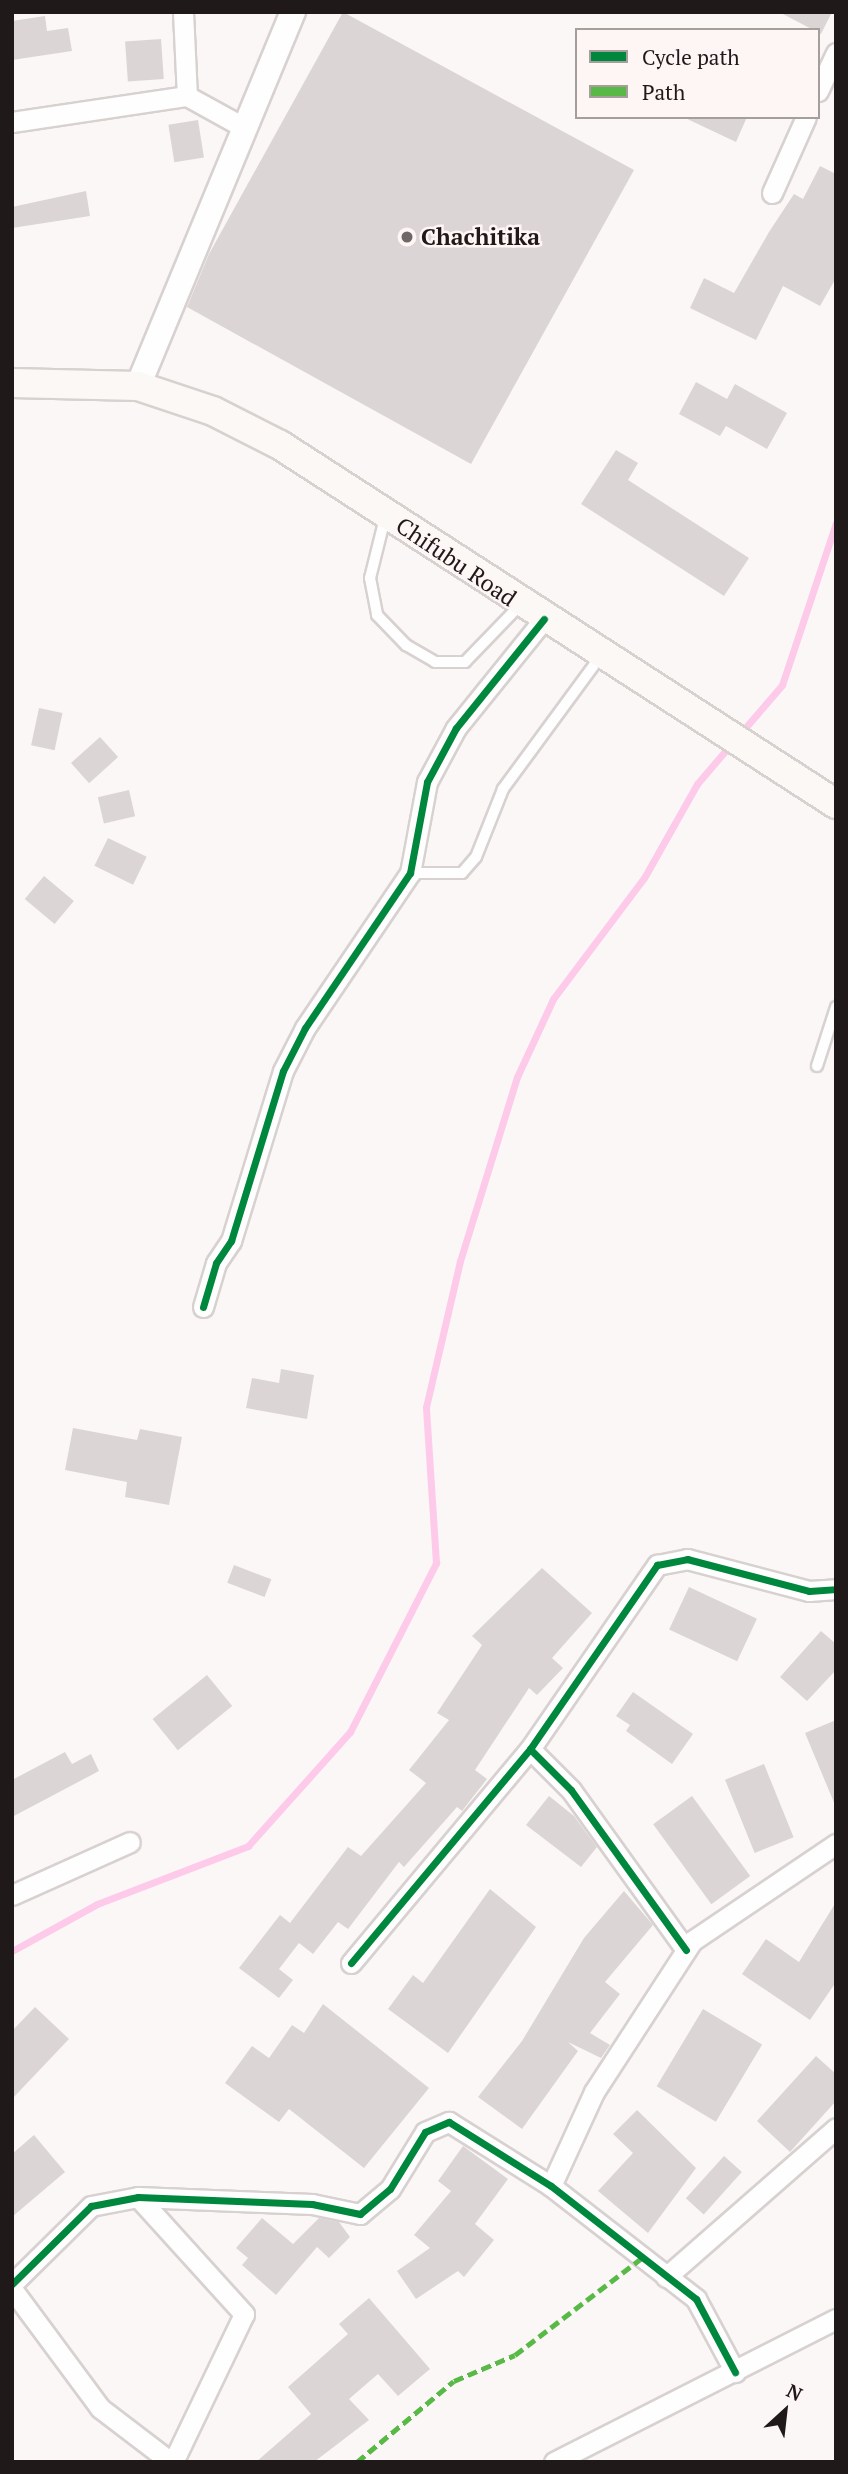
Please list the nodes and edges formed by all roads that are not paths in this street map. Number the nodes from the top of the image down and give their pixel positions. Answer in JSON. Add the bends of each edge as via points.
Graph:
{"nodes":[{"id":1,"x":183,"y":12,"type":"edge"},
{"id":2,"x":293,"y":12,"type":"edge"},
{"id":3,"x":836,"y":53,"type":"edge"},
{"id":4,"x":820,"y":87,"type":"edge"},
{"id":5,"x":187,"y":96,"type":"junction"},
{"id":6,"x":805,"y":119,"type":"edge"},
{"id":7,"x":12,"y":122,"type":"edge"},
{"id":8,"x":245,"y":128,"type":"junction"},
{"id":9,"x":772,"y":193,"type":"dead end"},
{"id":10,"x":12,"y":383,"type":"edge"},
{"id":11,"x":138,"y":386,"type":"junction"},
{"id":12,"x":386,"y":514,"type":"junction"},
{"id":13,"x":531,"y":612,"type":"junction"},
{"id":14,"x":603,"y":654,"type":"junction"},
{"id":15,"x":836,"y":804,"type":"edge"},
{"id":16,"x":410,"y":873,"type":"junction"},
{"id":17,"x":836,"y":1007,"type":"edge"},
{"id":18,"x":817,"y":1066,"type":"dead end"},
{"id":19,"x":203,"y":1307,"type":"dead end"},
{"id":20,"x":836,"y":1589,"type":"edge"},
{"id":21,"x":530,"y":1748,"type":"junction"},
{"id":22,"x":130,"y":1842,"type":"dead end"},
{"id":23,"x":836,"y":1844,"type":"edge"},
{"id":24,"x":12,"y":1895,"type":"edge"},
{"id":25,"x":686,"y":1950,"type":"junction"},
{"id":26,"x":351,"y":1963,"type":"dead end"},
{"id":27,"x":836,"y":2128,"type":"edge"},
{"id":28,"x":551,"y":2186,"type":"junction"},
{"id":29,"x":138,"y":2197,"type":"junction"},
{"id":30,"x":666,"y":2277,"type":"junction"},
{"id":31,"x":12,"y":2286,"type":"edge"},
{"id":32,"x":836,"y":2319,"type":"edge"},
{"id":33,"x":735,"y":2372,"type":"junction"},
{"id":34,"x":172,"y":2462,"type":"edge"},
{"id":35,"x":554,"y":2462,"type":"edge"}],
"edges":[{"from":1,"to":5,"type":"street"},
{"from":2,"to":8,"type":"street"},
{"from":3,"to":4,"type":"street"},
{"from":5,"to":7,"type":"street"},
{"from":5,"to":8,"type":"street"},
{"from":6,"to":9,"type":"street"},
{"from":8,"to":11,"type":"street"},
{"from":10,"to":11,"type":"main road","name":"Chifubu Road"},
{"from":11,"to":12,"type":"main road","name":"Chifubu Road","via":[[213,411],[280,445]]},
{"from":12,"to":13,"type":"main road","name":"Chifubu Road"},
{"from":12,"to":13,"type":"lane","via":[[370,578],[377,615],[406,645],[435,662],[465,662]]},
{"from":13,"to":14,"type":"main road","name":"Chifubu Road"},
{"from":13,"to":16,"type":"street","via":[[433,771]]},
{"from":14,"to":15,"type":"main road","name":"Chifubu Road"},
{"from":14,"to":16,"type":"lane","via":[[503,789],[476,857],[462,873]]},
{"from":16,"to":19,"type":"street","via":[[304,1028],[283,1071],[231,1241],[216,1263]]},
{"from":17,"to":18,"type":"lane"},
{"from":20,"to":21,"type":"street","via":[[809,1591],[687,1559],[657,1565]]},
{"from":21,"to":25,"type":"street","via":[[611,1842]]},
{"from":21,"to":26,"type":"street"},
{"from":22,"to":24,"type":"street"},
{"from":23,"to":25,"type":"street","via":[[781,1876]]},
{"from":25,"to":28,"type":"street","via":[[594,2092]]},
{"from":27,"to":30,"type":"street"},
{"from":28,"to":29,"type":"street","via":[[449,2122],[425,2132],[390,2189],[360,2214],[312,2204]]},
{"from":28,"to":30,"type":"street"},
{"from":29,"to":31,"type":"street","via":[[91,2206]]},
{"from":29,"to":34,"type":"street","via":[[244,2314]]},
{"from":30,"to":33,"type":"street","via":[[696,2299]]},
{"from":31,"to":34,"type":"street","via":[[100,2408]]},
{"from":32,"to":33,"type":"street"},
{"from":33,"to":35,"type":"street"}]}
